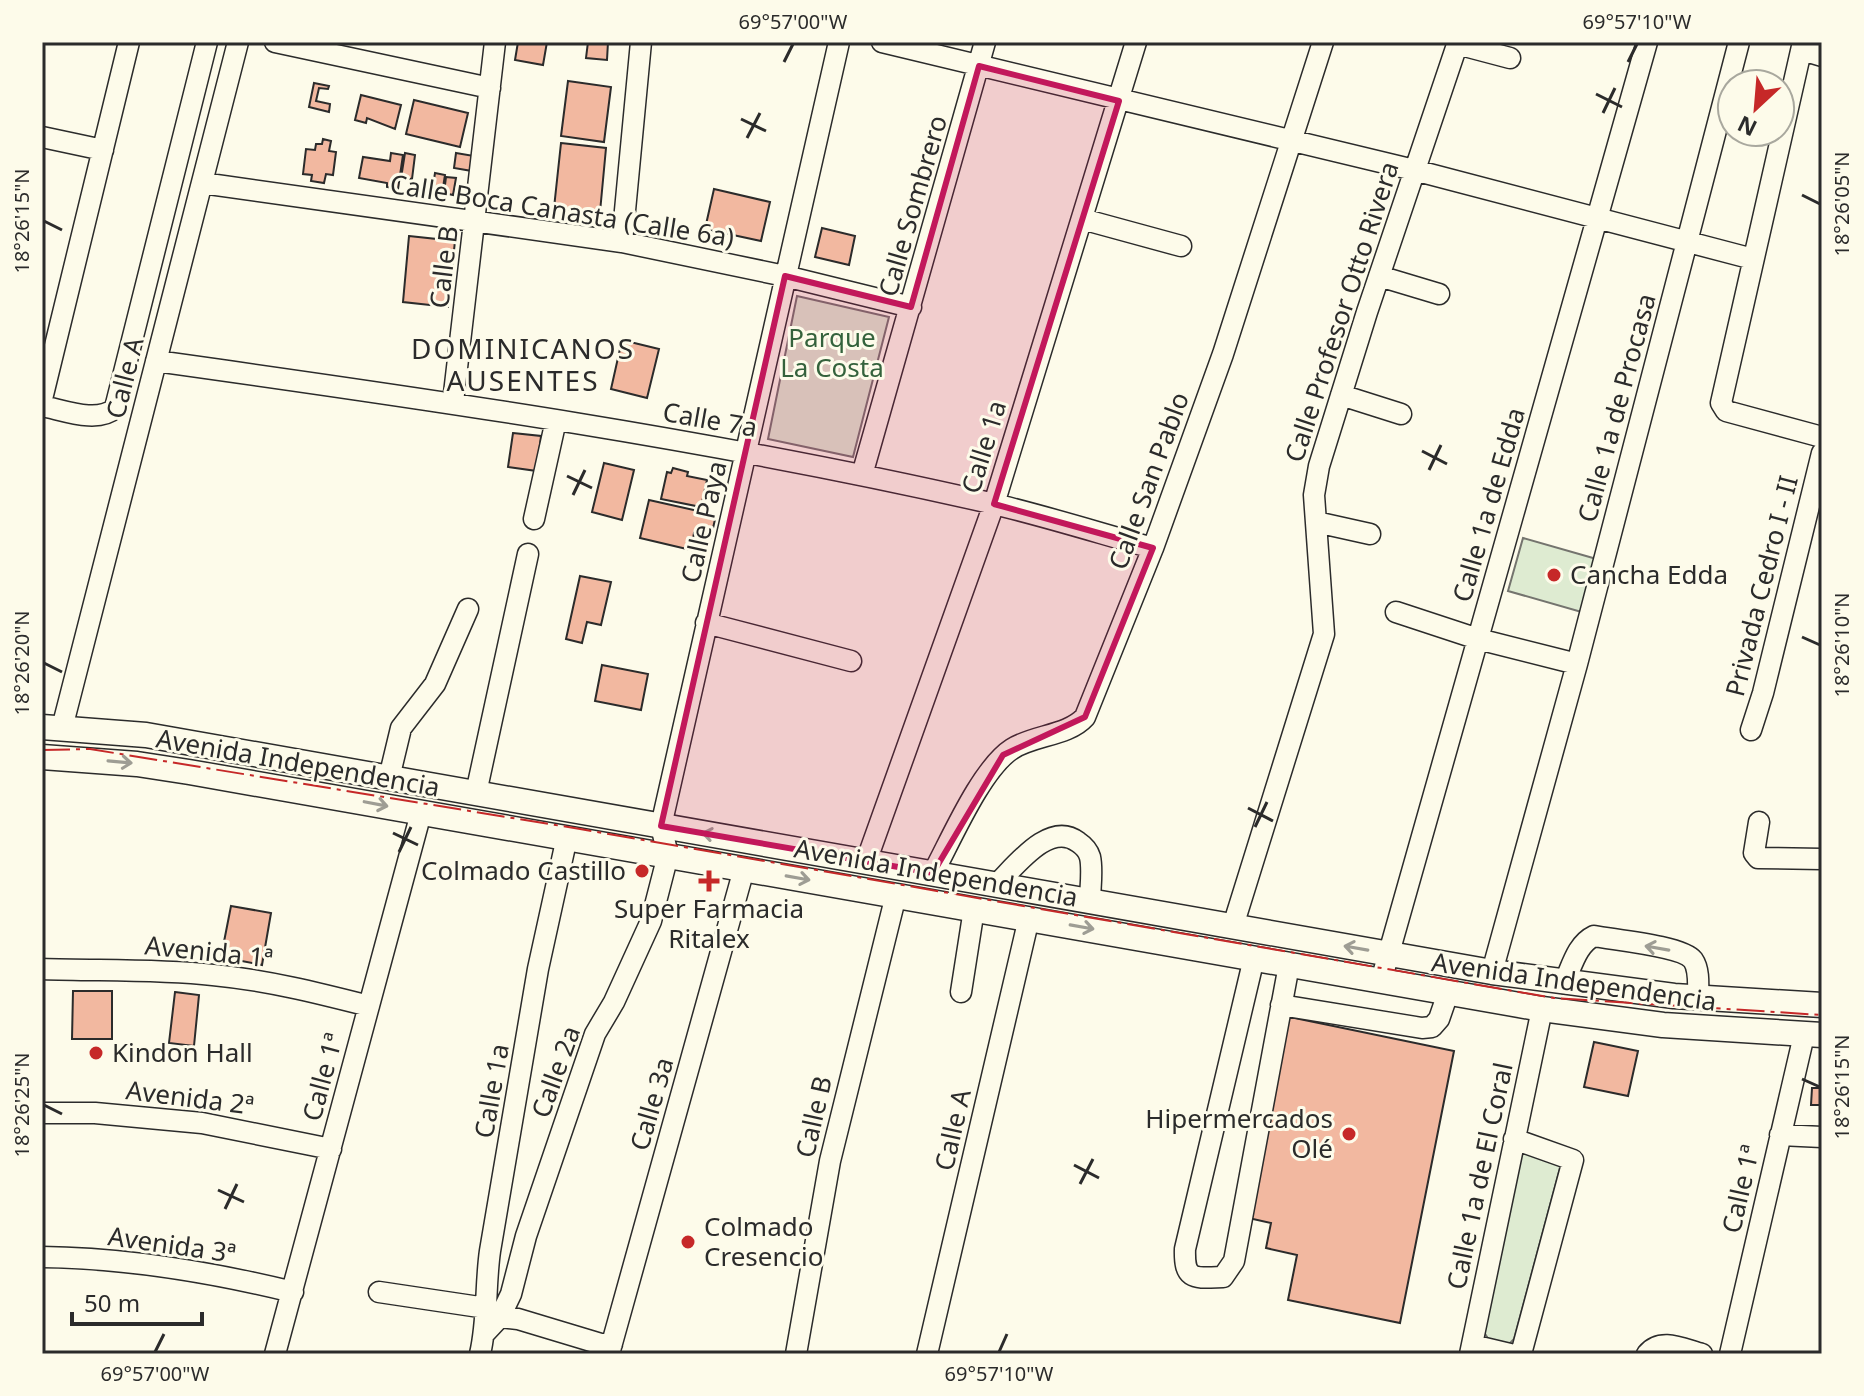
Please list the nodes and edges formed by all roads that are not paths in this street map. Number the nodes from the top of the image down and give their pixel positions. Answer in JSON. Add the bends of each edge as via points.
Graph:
{"nodes":[{"id":1,"x":129,"y":42,"type":"edge"},
{"id":2,"x":207,"y":42,"type":"edge"},
{"id":3,"x":238,"y":42,"type":"edge"},
{"id":4,"x":275,"y":42,"type":"edge"},
{"id":5,"x":495,"y":42,"type":"edge"},
{"id":6,"x":641,"y":42,"type":"edge"},
{"id":7,"x":839,"y":42,"type":"edge"},
{"id":8,"x":882,"y":42,"type":"edge"},
{"id":9,"x":985,"y":42,"type":"edge"},
{"id":10,"x":1136,"y":42,"type":"edge"},
{"id":11,"x":1323,"y":42,"type":"edge"},
{"id":12,"x":1647,"y":42,"type":"edge"},
{"id":13,"x":1739,"y":42,"type":"edge"},
{"id":14,"x":1457,"y":43,"type":"edge"},
{"id":15,"x":1802,"y":46,"type":"edge"},
{"id":16,"x":1822,"y":56,"type":"edge"},
{"id":17,"x":1510,"y":58,"type":"dead end"},
{"id":18,"x":979,"y":66,"type":"junction"},
{"id":19,"x":490,"y":88,"type":"junction"},
{"id":20,"x":1119,"y":101,"type":"junction"},
{"id":21,"x":42,"y":137,"type":"edge"},
{"id":22,"x":1291,"y":141,"type":"junction"},
{"id":23,"x":103,"y":150,"type":"junction"},
{"id":24,"x":1414,"y":170,"type":"junction"},
{"id":25,"x":202,"y":183,"type":"junction"},
{"id":26,"x":1082,"y":219,"type":"junction"},
{"id":27,"x":1598,"y":219,"type":"junction"},
{"id":28,"x":476,"y":220,"type":"junction"},
{"id":29,"x":622,"y":242,"type":"junction"},
{"id":30,"x":1687,"y":242,"type":"junction"},
{"id":31,"x":1181,"y":246,"type":"dead end"},
{"id":32,"x":1753,"y":259,"type":"junction"},
{"id":33,"x":785,"y":276,"type":"junction"},
{"id":34,"x":1379,"y":276,"type":"junction"},
{"id":35,"x":1439,"y":294,"type":"dead end"},
{"id":36,"x":911,"y":307,"type":"junction"},
{"id":37,"x":156,"y":361,"type":"junction"},
{"id":38,"x":1341,"y":395,"type":"junction"},
{"id":39,"x":42,"y":399,"type":"edge"},
{"id":40,"x":453,"y":402,"type":"junction"},
{"id":41,"x":42,"y":406,"type":"edge"},
{"id":42,"x":1401,"y":414,"type":"dead end"},
{"id":43,"x":556,"y":420,"type":"junction"},
{"id":44,"x":1822,"y":437,"type":"edge"},
{"id":45,"x":747,"y":452,"type":"junction"},
{"id":46,"x":1822,"y":453,"type":"edge"},
{"id":47,"x":862,"y":475,"type":"junction"},
{"id":48,"x":994,"y":504,"type":"junction"},
{"id":49,"x":534,"y":519,"type":"dead end"},
{"id":50,"x":1316,"y":522,"type":"junction"},
{"id":51,"x":1370,"y":534,"type":"dead end"},
{"id":52,"x":1153,"y":548,"type":"junction"},
{"id":53,"x":528,"y":554,"type":"dead end"},
{"id":54,"x":468,"y":609,"type":"dead end"},
{"id":55,"x":1396,"y":612,"type":"dead end"},
{"id":56,"x":706,"y":623,"type":"junction"},
{"id":57,"x":1478,"y":639,"type":"junction"},
{"id":58,"x":851,"y":661,"type":"dead end"},
{"id":59,"x":1577,"y":664,"type":"junction"},
{"id":60,"x":52,"y":727,"type":"edge"},
{"id":61,"x":1751,"y":730,"type":"dead end"},
{"id":62,"x":42,"y":757,"type":"edge"},
{"id":63,"x":389,"y":778,"type":"junction"},
{"id":64,"x":476,"y":793,"type":"junction"},
{"id":65,"x":421,"y":813,"type":"junction"},
{"id":66,"x":1759,"y":822,"type":"dead end"},
{"id":67,"x":661,"y":826,"type":"junction"},
{"id":68,"x":567,"y":837,"type":"junction"},
{"id":69,"x":668,"y":855,"type":"junction"},
{"id":70,"x":1822,"y":859,"type":"edge"},
{"id":71,"x":866,"y":862,"type":"junction"},
{"id":72,"x":744,"y":869,"type":"junction"},
{"id":73,"x":933,"y":873,"type":"junction"},
{"id":74,"x":996,"y":885,"type":"junction"},
{"id":75,"x":896,"y":895,"type":"junction"},
{"id":76,"x":1090,"y":902,"type":"junction"},
{"id":77,"x":982,"y":910,"type":"junction"},
{"id":78,"x":1148,"y":912,"type":"junction"},
{"id":79,"x":1029,"y":918,"type":"junction"},
{"id":80,"x":1233,"y":926,"type":"junction"},
{"id":81,"x":1143,"y":938,"type":"junction"},
{"id":82,"x":1389,"y":953,"type":"junction"},
{"id":83,"x":1254,"y":958,"type":"junction"},
{"id":84,"x":1289,"y":965,"type":"junction"},
{"id":85,"x":42,"y":969,"type":"edge"},
{"id":86,"x":1492,"y":972,"type":"junction"},
{"id":87,"x":1381,"y":981,"type":"junction"},
{"id":88,"x":1564,"y":983,"type":"junction"},
{"id":89,"x":961,"y":992,"type":"dead end"},
{"id":90,"x":1448,"y":993,"type":"junction"},
{"id":91,"x":1698,"y":998,"type":"junction"},
{"id":92,"x":1757,"y":1002,"type":"junction"},
{"id":93,"x":1281,"y":1005,"type":"junction"},
{"id":94,"x":1822,"y":1005,"type":"edge"},
{"id":95,"x":369,"y":1006,"type":"junction"},
{"id":96,"x":1542,"y":1009,"type":"junction"},
{"id":97,"x":1756,"y":1033,"type":"junction"},
{"id":98,"x":1813,"y":1035,"type":"edge"},
{"id":99,"x":42,"y":1113,"type":"edge"},
{"id":100,"x":1780,"y":1135,"type":"junction"},
{"id":101,"x":1822,"y":1137,"type":"edge"},
{"id":102,"x":1514,"y":1139,"type":"junction"},
{"id":103,"x":331,"y":1149,"type":"junction"},
{"id":104,"x":42,"y":1257,"type":"edge"},
{"id":105,"x":293,"y":1292,"type":"junction"},
{"id":106,"x":379,"y":1292,"type":"dead end"},
{"id":107,"x":493,"y":1313,"type":"junction"},
{"id":108,"x":611,"y":1349,"type":"edge"},
{"id":109,"x":1471,"y":1350,"type":"edge"},
{"id":110,"x":275,"y":1354,"type":"edge"},
{"id":111,"x":480,"y":1354,"type":"edge"},
{"id":112,"x":796,"y":1354,"type":"edge"},
{"id":113,"x":927,"y":1354,"type":"edge"},
{"id":114,"x":1510,"y":1354,"type":"edge"},
{"id":115,"x":1521,"y":1354,"type":"edge"},
{"id":116,"x":1647,"y":1354,"type":"edge"},
{"id":117,"x":1702,"y":1354,"type":"edge"},
{"id":118,"x":1730,"y":1354,"type":"edge"}],
"edges":[{"from":1,"to":23,"type":"street"},
{"from":2,"to":41,"type":"street","via":[[115,408],[98,416]]},
{"from":3,"to":25,"type":"street","name":"Calle A"},
{"from":4,"to":19,"type":"street"},
{"from":5,"to":19,"type":"street","name":"Calle B"},
{"from":6,"to":29,"type":"street"},
{"from":7,"to":33,"type":"street","name":"Calle Paya"},
{"from":8,"to":18,"type":"street"},
{"from":9,"to":18,"type":"street","name":"Calle Sombrero"},
{"from":10,"to":20,"type":"street","name":"Calle 1a"},
{"from":11,"to":22,"type":"street","name":"Calle San Pablo"},
{"from":12,"to":27,"type":"street","name":"Calle 1a de Edda"},
{"from":13,"to":30,"type":"street","name":"Calle 1a de Procasa"},
{"from":14,"to":17,"type":"street"},
{"from":14,"to":24,"type":"street","name":"Calle Profesor Otto Rivera"},
{"from":15,"to":16,"type":"street"},
{"from":15,"to":32,"type":"street"},
{"from":18,"to":20,"type":"street"},
{"from":18,"to":36,"type":"street","name":"Calle Sombrero"},
{"from":19,"to":28,"type":"street","name":"Calle B"},
{"from":20,"to":22,"type":"street"},
{"from":20,"to":26,"type":"street","name":"Calle 1a"},
{"from":21,"to":23,"type":"street"},
{"from":22,"to":24,"type":"street"},
{"from":22,"to":52,"type":"street","name":"Calle San Pablo"},
{"from":23,"to":39,"type":"street"},
{"from":24,"to":27,"type":"street"},
{"from":24,"to":34,"type":"street","name":"Calle Profesor Otto Rivera"},
{"from":25,"to":28,"type":"street","name":"Calle Boca Canasta (Calle 6a)"},
{"from":25,"to":37,"type":"street","name":"Calle A"},
{"from":26,"to":31,"type":"street"},
{"from":26,"to":48,"type":"street","name":"Calle 1a"},
{"from":27,"to":30,"type":"street"},
{"from":27,"to":57,"type":"street","name":"Calle 1a de Edda"},
{"from":28,"to":29,"type":"street","name":"Calle Boca Canasta (Calle 6a)"},
{"from":28,"to":40,"type":"street","name":"Calle B"},
{"from":29,"to":33,"type":"street","name":"Calle Boca Canasta (Calle 6a)"},
{"from":30,"to":32,"type":"street"},
{"from":30,"to":59,"type":"street","name":"Calle 1a de Procasa"},
{"from":32,"to":44,"type":"street","via":[[1722,407]]},
{"from":33,"to":36,"type":"street","name":"Calle Boca Canasta (Calle 6a)"},
{"from":33,"to":45,"type":"street","name":"Calle Paya"},
{"from":34,"to":35,"type":"street"},
{"from":34,"to":38,"type":"street","name":"Calle Profesor Otto Rivera"},
{"from":36,"to":47,"type":"street","name":"Calle Sombrero"},
{"from":37,"to":40,"type":"street","name":"Calle 7a"},
{"from":37,"to":60,"type":"street","name":"Calle A"},
{"from":38,"to":42,"type":"street"},
{"from":38,"to":50,"type":"street","name":"Calle Profesor Otto Rivera","via":[[1316,480]]},
{"from":40,"to":43,"type":"street","name":"Calle 7a"},
{"from":43,"to":45,"type":"street","name":"Calle 7a"},
{"from":43,"to":49,"type":"street"},
{"from":45,"to":47,"type":"street","name":"Calle 7a"},
{"from":45,"to":56,"type":"street","name":"Calle Paya"},
{"from":46,"to":61,"type":"street","name":"Privada Cedro I - II"},
{"from":47,"to":48,"type":"street","name":"Calle 7a"},
{"from":48,"to":52,"type":"street","name":"Calle 7a"},
{"from":48,"to":71,"type":"street","name":"Calle 1a"},
{"from":50,"to":51,"type":"street"},
{"from":50,"to":80,"type":"street","name":"Calle Profesor Otto Rivera","via":[[1324,638]]},
{"from":52,"to":73,"type":"street","name":"Calle San Pablo","via":[[1085,717],[1003,755]]},
{"from":53,"to":64,"type":"street"},
{"from":54,"to":63,"type":"street","via":[[435,684],[401,728]]},
{"from":55,"to":57,"type":"street"},
{"from":56,"to":58,"type":"street"},
{"from":56,"to":67,"type":"street","name":"Calle Paya"},
{"from":57,"to":59,"type":"street"},
{"from":57,"to":82,"type":"street","name":"Calle 1a de Edda"},
{"from":59,"to":86,"type":"street","name":"Calle 1a de Procasa"},
{"from":60,"to":63,"type":"main road","name":"Avenida Independencia","via":[[146,735]]},
{"from":62,"to":65,"type":"main road","name":"Avenida Independencia","one_way":true,"via":[[137,764]]},
{"from":63,"to":64,"type":"main road","name":"Avenida Independencia"},
{"from":64,"to":67,"type":"main road","name":"Avenida Independencia"},
{"from":65,"to":68,"type":"main road","name":"Avenida Independencia"},
{"from":65,"to":95,"type":"street","name":"Calle 1ª"},
{"from":66,"to":70,"type":"street","via":[[1754,853],[1758,858]]},
{"from":67,"to":69,"type":"street","name":"Calle 2a"},
{"from":71,"to":67,"type":"main road","name":"Avenida Independencia","one_way":true},
{"from":68,"to":69,"type":"main road","name":"Avenida Independencia"},
{"from":68,"to":107,"type":"street","name":"Calle 1a","via":[[538,969],[490,1251]]},
{"from":69,"to":72,"type":"main road","name":"Avenida Independencia"},
{"from":69,"to":107,"type":"street","name":"Calle 2a","via":[[651,921],[590,1048],[511,1294]]},
{"from":71,"to":73,"type":"main road","name":"Avenida Independencia"},
{"from":72,"to":75,"type":"main road","name":"Avenida Independencia","one_way":true},
{"from":72,"to":108,"type":"street","name":"Calle 3a"},
{"from":73,"to":74,"type":"main road","name":"Avenida Independencia"},
{"from":74,"to":76,"type":"main road","name":"Avenida Independencia"},
{"from":74,"to":76,"type":"street","via":[[1042,842],[1057,835],[1085,846]]},
{"from":74,"to":77,"type":"main road"},
{"from":75,"to":77,"type":"main road","name":"Avenida Independencia"},
{"from":75,"to":112,"type":"street","name":"Calle B","via":[[830,1161]]},
{"from":76,"to":78,"type":"main road","name":"Avenida Independencia"},
{"from":77,"to":79,"type":"main road","name":"Avenida Independencia"},
{"from":77,"to":89,"type":"street"},
{"from":78,"to":80,"type":"main road","name":"Avenida Independencia"},
{"from":78,"to":81,"type":"main road"},
{"from":79,"to":81,"type":"main road","name":"Avenida Independencia","one_way":true},
{"from":79,"to":113,"type":"street","name":"Calle A"},
{"from":82,"to":80,"type":"main road","name":"Avenida Independencia","one_way":true},
{"from":81,"to":83,"type":"main road","name":"Avenida Independencia"},
{"from":82,"to":86,"type":"main road","name":"Avenida Independencia"},
{"from":82,"to":87,"type":"street","name":"Calle 1a de Edda"},
{"from":83,"to":84,"type":"main road","name":"Avenida Independencia"},
{"from":83,"to":93,"type":"street","via":[[1185,1249],[1188,1274],[1223,1277],[1234,1261]]},
{"from":84,"to":87,"type":"main road","name":"Avenida Independencia"},
{"from":84,"to":93,"type":"street"},
{"from":85,"to":95,"type":"street","name":"Avenida 1ª","via":[[214,975]]},
{"from":86,"to":88,"type":"main road","name":"Avenida Independencia"},
{"from":87,"to":90,"type":"main road","name":"Avenida Independencia"},
{"from":88,"to":91,"type":"main road","name":"Avenida Independencia"},
{"from":91,"to":88,"type":"street","one_way":true,"via":[[1694,961],[1682,952],[1594,936],[1580,947]]},
{"from":90,"to":93,"type":"street","via":[[1439,1019],[1422,1028]]},
{"from":90,"to":96,"type":"main road","name":"Avenida Independencia"},
{"from":91,"to":92,"type":"main road","name":"Avenida Independencia"},
{"from":92,"to":94,"type":"main road","name":"Avenida Independencia"},
{"from":92,"to":97,"type":"main road"},
{"from":95,"to":103,"type":"street","name":"Calle 1ª"},
{"from":96,"to":97,"type":"main road","name":"Avenida Independencia"},
{"from":96,"to":102,"type":"street","name":"Calle 1a de El Coral"},
{"from":97,"to":98,"type":"main road","name":"Avenida Independencia"},
{"from":98,"to":100,"type":"street","name":"Calle 1ª"},
{"from":99,"to":103,"type":"street","name":"Avenida 2ª","via":[[202,1123]]},
{"from":100,"to":101,"type":"street"},
{"from":100,"to":118,"type":"street","name":"Calle 1ª"},
{"from":102,"to":109,"type":"street","name":"Calle 1a de El Coral"},
{"from":102,"to":115,"type":"street","via":[[1573,1159]]},
{"from":103,"to":105,"type":"street","name":"Calle 1ª"},
{"from":104,"to":105,"type":"street","name":"Avenida 3ª","via":[[163,1267]]},
{"from":105,"to":110,"type":"street","name":"Calle 1ª"},
{"from":106,"to":107,"type":"street"},
{"from":107,"to":108,"type":"street"},
{"from":107,"to":111,"type":"street","name":"Calle 1a"},
{"from":109,"to":114,"type":"street"},
{"from":116,"to":117,"type":"street","via":[[1663,1344]]}]}
